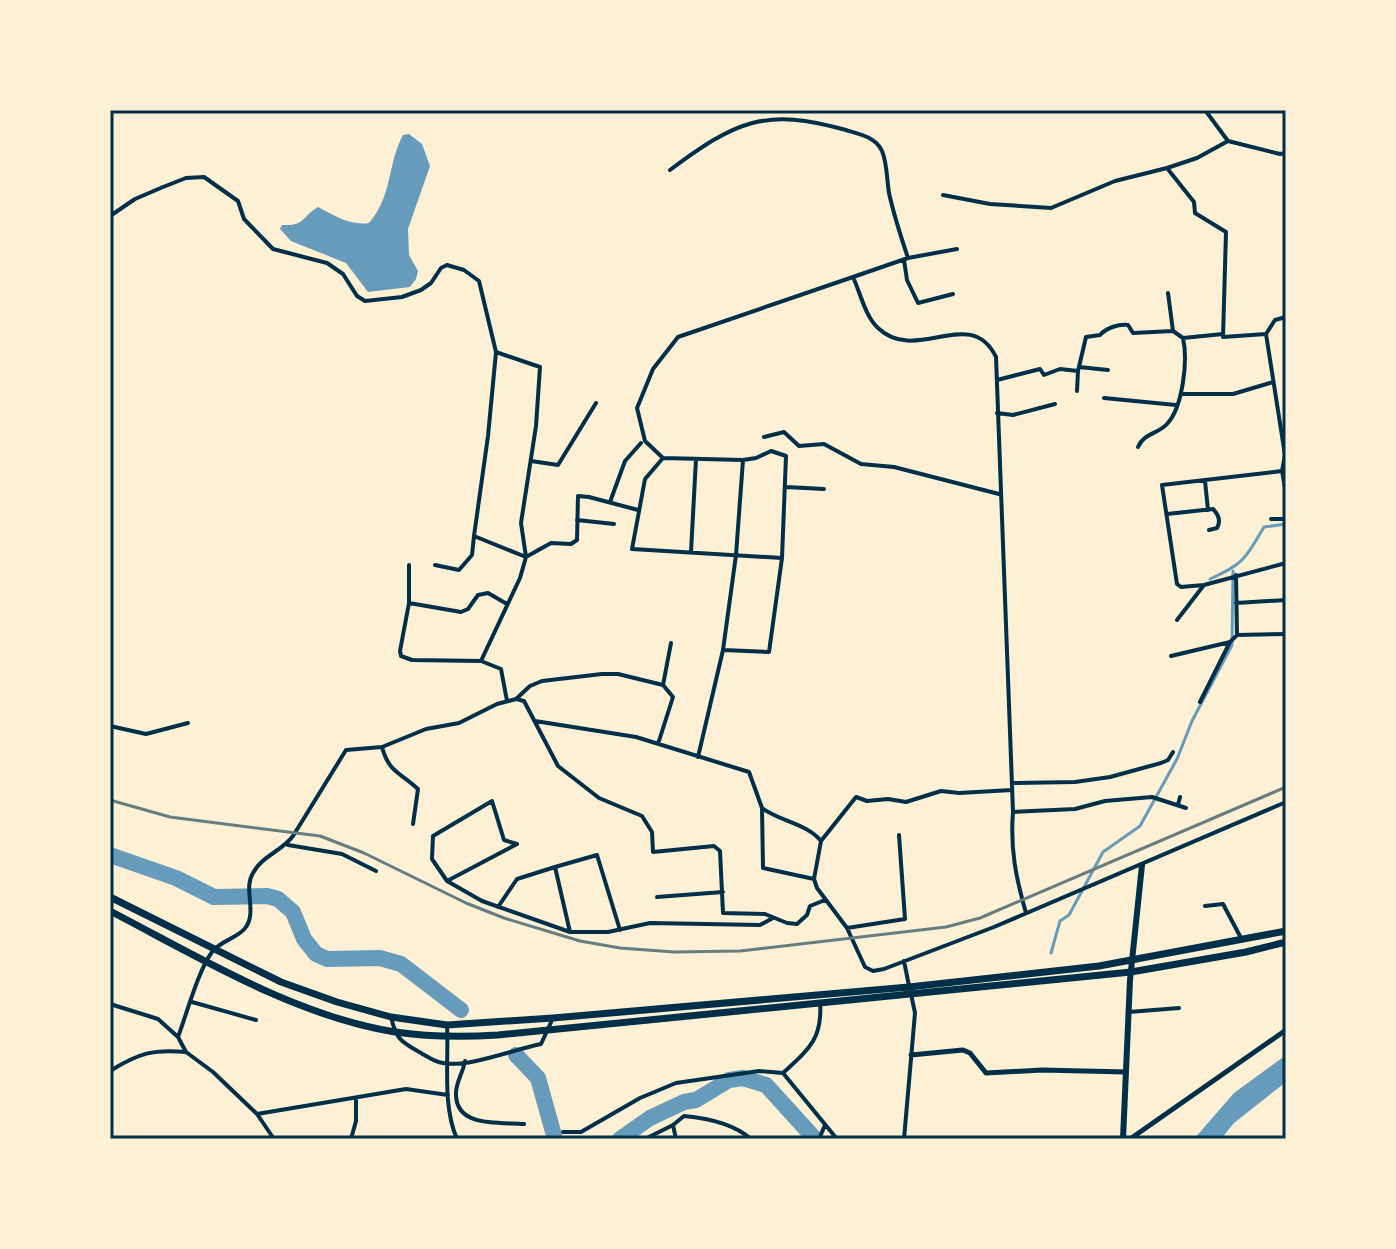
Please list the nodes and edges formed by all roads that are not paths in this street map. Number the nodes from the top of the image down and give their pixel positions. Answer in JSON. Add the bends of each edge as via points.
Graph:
{"nodes":[{"id":1,"x":1205,"y":110,"type":"edge"},
{"id":2,"x":1228,"y":141,"type":"junction"},
{"id":3,"x":1286,"y":153,"type":"edge"},
{"id":4,"x":1167,"y":168,"type":"junction"},
{"id":5,"x":670,"y":170,"type":"dead end"},
{"id":6,"x":943,"y":195,"type":"dead end"},
{"id":7,"x":110,"y":216,"type":"edge"},
{"id":8,"x":957,"y":249,"type":"dead end"},
{"id":9,"x":906,"y":259,"type":"junction"},
{"id":10,"x":853,"y":277,"type":"junction"},
{"id":11,"x":1168,"y":293,"type":"dead end"},
{"id":12,"x":953,"y":294,"type":"dead end"},
{"id":13,"x":1286,"y":317,"type":"edge"},
{"id":14,"x":1173,"y":331,"type":"junction"},
{"id":15,"x":1223,"y":334,"type":"junction"},
{"id":16,"x":1266,"y":334,"type":"junction"},
{"id":17,"x":1183,"y":338,"type":"junction"},
{"id":18,"x":496,"y":352,"type":"junction"},
{"id":19,"x":1078,"y":369,"type":"junction"},
{"id":20,"x":1108,"y":370,"type":"dead end"},
{"id":21,"x":997,"y":380,"type":"junction"},
{"id":22,"x":1274,"y":382,"type":"junction"},
{"id":23,"x":1077,"y":391,"type":"dead end"},
{"id":24,"x":1181,"y":394,"type":"junction"},
{"id":25,"x":1104,"y":398,"type":"dead end"},
{"id":26,"x":596,"y":403,"type":"dead end"},
{"id":27,"x":1055,"y":404,"type":"dead end"},
{"id":28,"x":1176,"y":405,"type":"junction"},
{"id":29,"x":997,"y":413,"type":"junction"},
{"id":30,"x":764,"y":437,"type":"dead end"},
{"id":31,"x":641,"y":443,"type":"dead end"},
{"id":32,"x":1138,"y":447,"type":"dead end"},
{"id":33,"x":1285,"y":450,"type":"edge"},
{"id":34,"x":663,"y":458,"type":"junction"},
{"id":35,"x":696,"y":459,"type":"junction"},
{"id":36,"x":743,"y":460,"type":"junction"},
{"id":37,"x":531,"y":461,"type":"junction"},
{"id":38,"x":1282,"y":471,"type":"junction"},
{"id":39,"x":1205,"y":480,"type":"junction"},
{"id":40,"x":786,"y":487,"type":"junction"},
{"id":41,"x":824,"y":489,"type":"dead end"},
{"id":42,"x":999,"y":494,"type":"junction"},
{"id":43,"x":1286,"y":494,"type":"edge"},
{"id":44,"x":610,"y":502,"type":"junction"},
{"id":45,"x":639,"y":510,"type":"junction"},
{"id":46,"x":1208,"y":510,"type":"junction"},
{"id":47,"x":1167,"y":514,"type":"junction"},
{"id":48,"x":1271,"y":519,"type":"dead end"},
{"id":49,"x":1286,"y":519,"type":"edge"},
{"id":50,"x":577,"y":520,"type":"junction"},
{"id":51,"x":614,"y":524,"type":"dead end"},
{"id":52,"x":1209,"y":530,"type":"dead end"},
{"id":53,"x":474,"y":536,"type":"junction"},
{"id":54,"x":691,"y":552,"type":"junction"},
{"id":55,"x":736,"y":555,"type":"junction"},
{"id":56,"x":526,"y":557,"type":"junction"},
{"id":57,"x":782,"y":558,"type":"junction"},
{"id":58,"x":1286,"y":563,"type":"edge"},
{"id":59,"x":409,"y":565,"type":"dead end"},
{"id":60,"x":435,"y":565,"type":"dead end"},
{"id":61,"x":1236,"y":575,"type":"junction"},
{"id":62,"x":1204,"y":585,"type":"junction"},
{"id":63,"x":1286,"y":600,"type":"edge"},
{"id":64,"x":409,"y":603,"type":"junction"},
{"id":65,"x":1236,"y":603,"type":"junction"},
{"id":66,"x":507,"y":604,"type":"junction"},
{"id":67,"x":1177,"y":620,"type":"dead end"},
{"id":68,"x":1286,"y":634,"type":"edge"},
{"id":69,"x":1237,"y":635,"type":"junction"},
{"id":70,"x":1230,"y":642,"type":"junction"},
{"id":71,"x":671,"y":643,"type":"dead end"},
{"id":72,"x":723,"y":650,"type":"junction"},
{"id":73,"x":1171,"y":656,"type":"dead end"},
{"id":74,"x":481,"y":661,"type":"junction"},
{"id":75,"x":663,"y":685,"type":"junction"},
{"id":76,"x":516,"y":699,"type":"junction"},
{"id":77,"x":507,"y":701,"type":"junction"},
{"id":78,"x":1200,"y":702,"type":"dead end"},
{"id":79,"x":535,"y":721,"type":"junction"},
{"id":80,"x":188,"y":723,"type":"dead end"},
{"id":81,"x":110,"y":726,"type":"edge"},
{"id":82,"x":658,"y":744,"type":"junction"},
{"id":83,"x":382,"y":747,"type":"junction"},
{"id":84,"x":1173,"y":752,"type":"dead end"},
{"id":85,"x":698,"y":757,"type":"junction"},
{"id":86,"x":1012,"y":783,"type":"junction"},
{"id":87,"x":1012,"y":790,"type":"junction"},
{"id":88,"x":1180,"y":797,"type":"dead end"},
{"id":89,"x":1286,"y":802,"type":"edge"},
{"id":90,"x":1178,"y":805,"type":"junction"},
{"id":91,"x":762,"y":808,"type":"junction"},
{"id":92,"x":1186,"y":808,"type":"dead end"},
{"id":93,"x":1013,"y":812,"type":"junction"},
{"id":94,"x":413,"y":824,"type":"dead end"},
{"id":95,"x":899,"y":835,"type":"dead end"},
{"id":96,"x":821,"y":841,"type":"junction"},
{"id":97,"x":287,"y":844,"type":"junction"},
{"id":98,"x":1142,"y":865,"type":"junction"},
{"id":99,"x":555,"y":867,"type":"junction"},
{"id":100,"x":376,"y":871,"type":"dead end"},
{"id":101,"x":814,"y":879,"type":"junction"},
{"id":102,"x":447,"y":881,"type":"junction"},
{"id":103,"x":723,"y":892,"type":"junction"},
{"id":104,"x":110,"y":897,"type":"edge"},
{"id":105,"x":657,"y":897,"type":"dead end"},
{"id":106,"x":825,"y":900,"type":"junction"},
{"id":107,"x":1205,"y":906,"type":"dead end"},
{"id":108,"x":498,"y":907,"type":"junction"},
{"id":109,"x":110,"y":911,"type":"edge"},
{"id":110,"x":1026,"y":913,"type":"junction"},
{"id":111,"x":773,"y":918,"type":"junction"},
{"id":112,"x":847,"y":928,"type":"junction"},
{"id":113,"x":620,"y":930,"type":"junction"},
{"id":114,"x":1286,"y":931,"type":"edge"},
{"id":115,"x":570,"y":932,"type":"junction"},
{"id":116,"x":1242,"y":940,"type":"junction"},
{"id":117,"x":1286,"y":942,"type":"edge"},
{"id":118,"x":213,"y":950,"type":"junction"},
{"id":119,"x":1131,"y":959,"type":"junction"},
{"id":120,"x":205,"y":961,"type":"junction"},
{"id":121,"x":904,"y":961,"type":"junction"},
{"id":122,"x":1131,"y":972,"type":"junction"},
{"id":123,"x":910,"y":990,"type":"junction"},
{"id":124,"x":819,"y":994,"type":"junction"},
{"id":125,"x":192,"y":1002,"type":"junction"},
{"id":126,"x":110,"y":1004,"type":"edge"},
{"id":127,"x":820,"y":1004,"type":"junction"},
{"id":128,"x":1179,"y":1008,"type":"dead end"},
{"id":129,"x":1129,"y":1012,"type":"junction"},
{"id":130,"x":391,"y":1017,"type":"junction"},
{"id":131,"x":553,"y":1018,"type":"junction"},
{"id":132,"x":256,"y":1020,"type":"dead end"},
{"id":133,"x":447,"y":1025,"type":"junction"},
{"id":134,"x":547,"y":1030,"type":"junction"},
{"id":135,"x":1286,"y":1030,"type":"edge"},
{"id":136,"x":394,"y":1032,"type":"junction"},
{"id":137,"x":178,"y":1037,"type":"junction"},
{"id":138,"x":448,"y":1037,"type":"junction"},
{"id":139,"x":186,"y":1052,"type":"junction"},
{"id":140,"x":911,"y":1055,"type":"junction"},
{"id":141,"x":465,"y":1061,"type":"junction"},
{"id":142,"x":449,"y":1064,"type":"junction"},
{"id":143,"x":110,"y":1071,"type":"edge"},
{"id":144,"x":1126,"y":1072,"type":"junction"},
{"id":145,"x":783,"y":1073,"type":"junction"},
{"id":146,"x":448,"y":1095,"type":"junction"},
{"id":147,"x":356,"y":1098,"type":"junction"},
{"id":148,"x":257,"y":1114,"type":"junction"},
{"id":149,"x":524,"y":1124,"type":"dead end"},
{"id":150,"x":673,"y":1125,"type":"junction"},
{"id":151,"x":825,"y":1125,"type":"junction"},
{"id":152,"x":563,"y":1132,"type":"dead end"},
{"id":153,"x":274,"y":1139,"type":"edge"},
{"id":154,"x":351,"y":1139,"type":"edge"},
{"id":155,"x":457,"y":1139,"type":"edge"},
{"id":156,"x":645,"y":1139,"type":"edge"},
{"id":157,"x":676,"y":1139,"type":"edge"},
{"id":158,"x":751,"y":1139,"type":"edge"},
{"id":159,"x":819,"y":1139,"type":"edge"},
{"id":160,"x":837,"y":1139,"type":"edge"},
{"id":161,"x":904,"y":1139,"type":"edge"},
{"id":162,"x":1123,"y":1139,"type":"edge"},
{"id":163,"x":1130,"y":1139,"type":"edge"}],
"edges":[{"from":1,"to":2,"type":"street"},
{"from":2,"to":3,"type":"street"},
{"from":2,"to":4,"type":"street"},
{"from":4,"to":6,"type":"street","via":[[1115,181],[1051,208]]},
{"from":4,"to":15,"type":"street","via":[[1194,202],[1195,213],[1226,232]]},
{"from":5,"to":9,"type":"street","via":[[758,120],[810,120],[870,137],[882,150]]},
{"from":7,"to":18,"type":"street","via":[[163,187],[204,177],[238,201],[244,219],[273,249],[327,263],[365,301],[421,290],[447,265],[474,276]]},
{"from":8,"to":9,"type":"street"},
{"from":9,"to":10,"type":"street"},
{"from":9,"to":12,"type":"street","via":[[907,280],[918,303]]},
{"from":10,"to":21,"type":"street","via":[[877,328],[909,342],[980,336],[996,357]]},
{"from":10,"to":34,"type":"street","via":[[678,337],[653,369],[637,408],[645,441]]},
{"from":11,"to":14,"type":"street"},
{"from":13,"to":16,"type":"street","via":[[1275,320]]},
{"from":14,"to":17,"type":"street"},
{"from":14,"to":19,"type":"street","via":[[1133,333],[1122,324],[1086,337]]},
{"from":15,"to":16,"type":"street"},
{"from":15,"to":17,"type":"street"},
{"from":16,"to":22,"type":"street"},
{"from":17,"to":24,"type":"street"},
{"from":18,"to":37,"type":"street","via":[[540,367]]},
{"from":18,"to":53,"type":"street"},
{"from":19,"to":20,"type":"street"},
{"from":19,"to":21,"type":"street","via":[[1044,375],[1040,369]]},
{"from":19,"to":23,"type":"street"},
{"from":21,"to":29,"type":"street"},
{"from":22,"to":24,"type":"street","via":[[1233,394]]},
{"from":22,"to":33,"type":"street"},
{"from":24,"to":28,"type":"street"},
{"from":25,"to":28,"type":"street"},
{"from":26,"to":37,"type":"street","via":[[558,465]]},
{"from":27,"to":29,"type":"street","via":[[1013,415]]},
{"from":28,"to":32,"type":"street","via":[[1168,423]]},
{"from":29,"to":42,"type":"street"},
{"from":30,"to":42,"type":"street","via":[[784,432],[799,446],[824,444],[861,464],[894,467]]},
{"from":31,"to":44,"type":"street","via":[[625,461]]},
{"from":33,"to":38,"type":"street"},
{"from":34,"to":35,"type":"street"},
{"from":34,"to":45,"type":"street","via":[[645,479]]},
{"from":35,"to":36,"type":"street"},
{"from":35,"to":54,"type":"street"},
{"from":36,"to":40,"type":"street","via":[[771,451],[786,456]]},
{"from":36,"to":55,"type":"street"},
{"from":37,"to":56,"type":"street","via":[[521,523]]},
{"from":38,"to":39,"type":"street"},
{"from":38,"to":43,"type":"street"},
{"from":39,"to":46,"type":"street"},
{"from":39,"to":47,"type":"street","via":[[1162,485]]},
{"from":40,"to":41,"type":"street"},
{"from":40,"to":57,"type":"street"},
{"from":42,"to":86,"type":"street"},
{"from":44,"to":45,"type":"street"},
{"from":44,"to":50,"type":"street","via":[[578,496]]},
{"from":45,"to":54,"type":"street","via":[[632,549]]},
{"from":46,"to":47,"type":"street"},
{"from":46,"to":52,"type":"street","via":[[1218,514],[1219,524]]},
{"from":47,"to":62,"type":"street","via":[[1177,584]]},
{"from":48,"to":49,"type":"street"},
{"from":50,"to":51,"type":"street"},
{"from":50,"to":56,"type":"street","via":[[577,540],[551,543]]},
{"from":53,"to":56,"type":"street"},
{"from":53,"to":60,"type":"street","via":[[472,555],[459,570]]},
{"from":54,"to":55,"type":"street"},
{"from":55,"to":57,"type":"street"},
{"from":55,"to":72,"type":"street"},
{"from":56,"to":66,"type":"street"},
{"from":57,"to":72,"type":"street","via":[[769,652]]},
{"from":58,"to":61,"type":"street"},
{"from":59,"to":64,"type":"street"},
{"from":61,"to":62,"type":"street"},
{"from":61,"to":65,"type":"street"},
{"from":62,"to":67,"type":"street"},
{"from":63,"to":65,"type":"street"},
{"from":64,"to":66,"type":"street","via":[[461,612],[478,595],[488,593]]},
{"from":64,"to":74,"type":"street","via":[[401,656]]},
{"from":65,"to":69,"type":"street"},
{"from":66,"to":74,"type":"street"},
{"from":68,"to":69,"type":"street"},
{"from":69,"to":70,"type":"street"},
{"from":70,"to":73,"type":"street"},
{"from":70,"to":78,"type":"street"},
{"from":71,"to":75,"type":"street"},
{"from":72,"to":85,"type":"street"},
{"from":74,"to":77,"type":"street","via":[[501,669]]},
{"from":75,"to":76,"type":"street","via":[[602,674],[542,681]]},
{"from":75,"to":82,"type":"street","via":[[673,697]]},
{"from":76,"to":77,"type":"street"},
{"from":76,"to":79,"type":"street","via":[[524,701]]},
{"from":77,"to":83,"type":"street","via":[[459,723],[426,729]]},
{"from":79,"to":82,"type":"street"},
{"from":79,"to":103,"type":"street","via":[[558,766],[599,798],[642,816],[652,832],[653,852],[714,846],[720,851]]},
{"from":80,"to":81,"type":"street","via":[[146,734]]},
{"from":82,"to":85,"type":"street"},
{"from":83,"to":94,"type":"street","via":[[391,770],[418,789]]},
{"from":83,"to":97,"type":"street","via":[[346,750]]},
{"from":84,"to":86,"type":"street","via":[[1161,763],[1110,777]]},
{"from":85,"to":91,"type":"street","via":[[749,772]]},
{"from":86,"to":87,"type":"street"},
{"from":87,"to":93,"type":"street"},
{"from":87,"to":96,"type":"street","via":[[941,791],[906,802],[856,797]]},
{"from":88,"to":90,"type":"street"},
{"from":89,"to":98,"type":"street"},
{"from":90,"to":92,"type":"street"},
{"from":90,"to":93,"type":"street","via":[[1152,797]]},
{"from":91,"to":96,"type":"street"},
{"from":91,"to":101,"type":"street","via":[[763,868]]},
{"from":93,"to":110,"type":"street","via":[[1011,844]]},
{"from":95,"to":112,"type":"street","via":[[905,919]]},
{"from":96,"to":101,"type":"street"},
{"from":97,"to":100,"type":"street","via":[[342,854]]},
{"from":97,"to":118,"type":"street","via":[[253,871],[245,930]]},
{"from":98,"to":110,"type":"street"},
{"from":98,"to":119,"type":"main road"},
{"from":99,"to":108,"type":"street","via":[[517,879]]},
{"from":99,"to":113,"type":"street","via":[[597,855]]},
{"from":99,"to":115,"type":"street"},
{"from":101,"to":106,"type":"street"},
{"from":102,"to":102,"type":"street","via":[[432,859],[433,836],[492,801],[504,840],[517,844]]},
{"from":102,"to":108,"type":"street"},
{"from":103,"to":105,"type":"street"},
{"from":103,"to":111,"type":"street","via":[[723,913]]},
{"from":104,"to":118,"type":"highway"},
{"from":106,"to":111,"type":"street","via":[[810,906],[797,924]]},
{"from":106,"to":112,"type":"street"},
{"from":107,"to":116,"type":"street","via":[[1223,904]]},
{"from":108,"to":115,"type":"street"},
{"from":109,"to":120,"type":"highway"},
{"from":110,"to":121,"type":"street"},
{"from":111,"to":113,"type":"street","via":[[760,925],[650,923]]},
{"from":112,"to":121,"type":"street","via":[[865,967],[873,971]]},
{"from":113,"to":115,"type":"street"},
{"from":114,"to":116,"type":"highway"},
{"from":116,"to":119,"type":"highway"},
{"from":117,"to":122,"type":"highway"},
{"from":118,"to":120,"type":"street"},
{"from":118,"to":130,"type":"highway","via":[[281,982]]},
{"from":119,"to":122,"type":"main road"},
{"from":119,"to":123,"type":"highway"},
{"from":120,"to":125,"type":"street"},
{"from":120,"to":136,"type":"highway","via":[[338,1019]]},
{"from":121,"to":123,"type":"street"},
{"from":122,"to":123,"type":"highway"},
{"from":122,"to":129,"type":"main road"},
{"from":123,"to":124,"type":"highway"},
{"from":123,"to":127,"type":"highway"},
{"from":123,"to":140,"type":"street","via":[[915,1013]]},
{"from":124,"to":127,"type":"street"},
{"from":124,"to":131,"type":"highway"},
{"from":125,"to":132,"type":"street"},
{"from":125,"to":137,"type":"street"},
{"from":126,"to":137,"type":"street","via":[[158,1019]]},
{"from":127,"to":134,"type":"highway"},
{"from":127,"to":145,"type":"street","via":[[821,1022],[809,1049]]},
{"from":128,"to":129,"type":"street"},
{"from":129,"to":144,"type":"main road"},
{"from":130,"to":133,"type":"highway"},
{"from":130,"to":136,"type":"street"},
{"from":131,"to":133,"type":"highway"},
{"from":131,"to":134,"type":"street"},
{"from":133,"to":138,"type":"street"},
{"from":134,"to":138,"type":"highway"},
{"from":134,"to":141,"type":"street","via":[[541,1044]]},
{"from":135,"to":163,"type":"street"},
{"from":136,"to":138,"type":"highway"},
{"from":136,"to":142,"type":"street","via":[[405,1045]]},
{"from":137,"to":139,"type":"street"},
{"from":138,"to":142,"type":"street"},
{"from":139,"to":143,"type":"street","via":[[159,1050],[134,1056]]},
{"from":139,"to":148,"type":"street"},
{"from":140,"to":144,"type":"street","via":[[963,1050],[986,1073]]},
{"from":140,"to":161,"type":"street"},
{"from":141,"to":142,"type":"street"},
{"from":141,"to":149,"type":"street","via":[[456,1093],[463,1115]]},
{"from":142,"to":146,"type":"street"},
{"from":144,"to":162,"type":"main road"},
{"from":145,"to":151,"type":"street"},
{"from":145,"to":152,"type":"street","via":[[759,1071],[676,1083],[581,1132]]},
{"from":146,"to":147,"type":"street","via":[[406,1089]]},
{"from":146,"to":155,"type":"street"},
{"from":147,"to":148,"type":"street"},
{"from":147,"to":154,"type":"street"},
{"from":148,"to":153,"type":"street"},
{"from":150,"to":156,"type":"street"},
{"from":150,"to":157,"type":"street"},
{"from":150,"to":158,"type":"street","via":[[684,1116],[704,1118]]},
{"from":151,"to":159,"type":"street"},
{"from":151,"to":160,"type":"street"}]}
